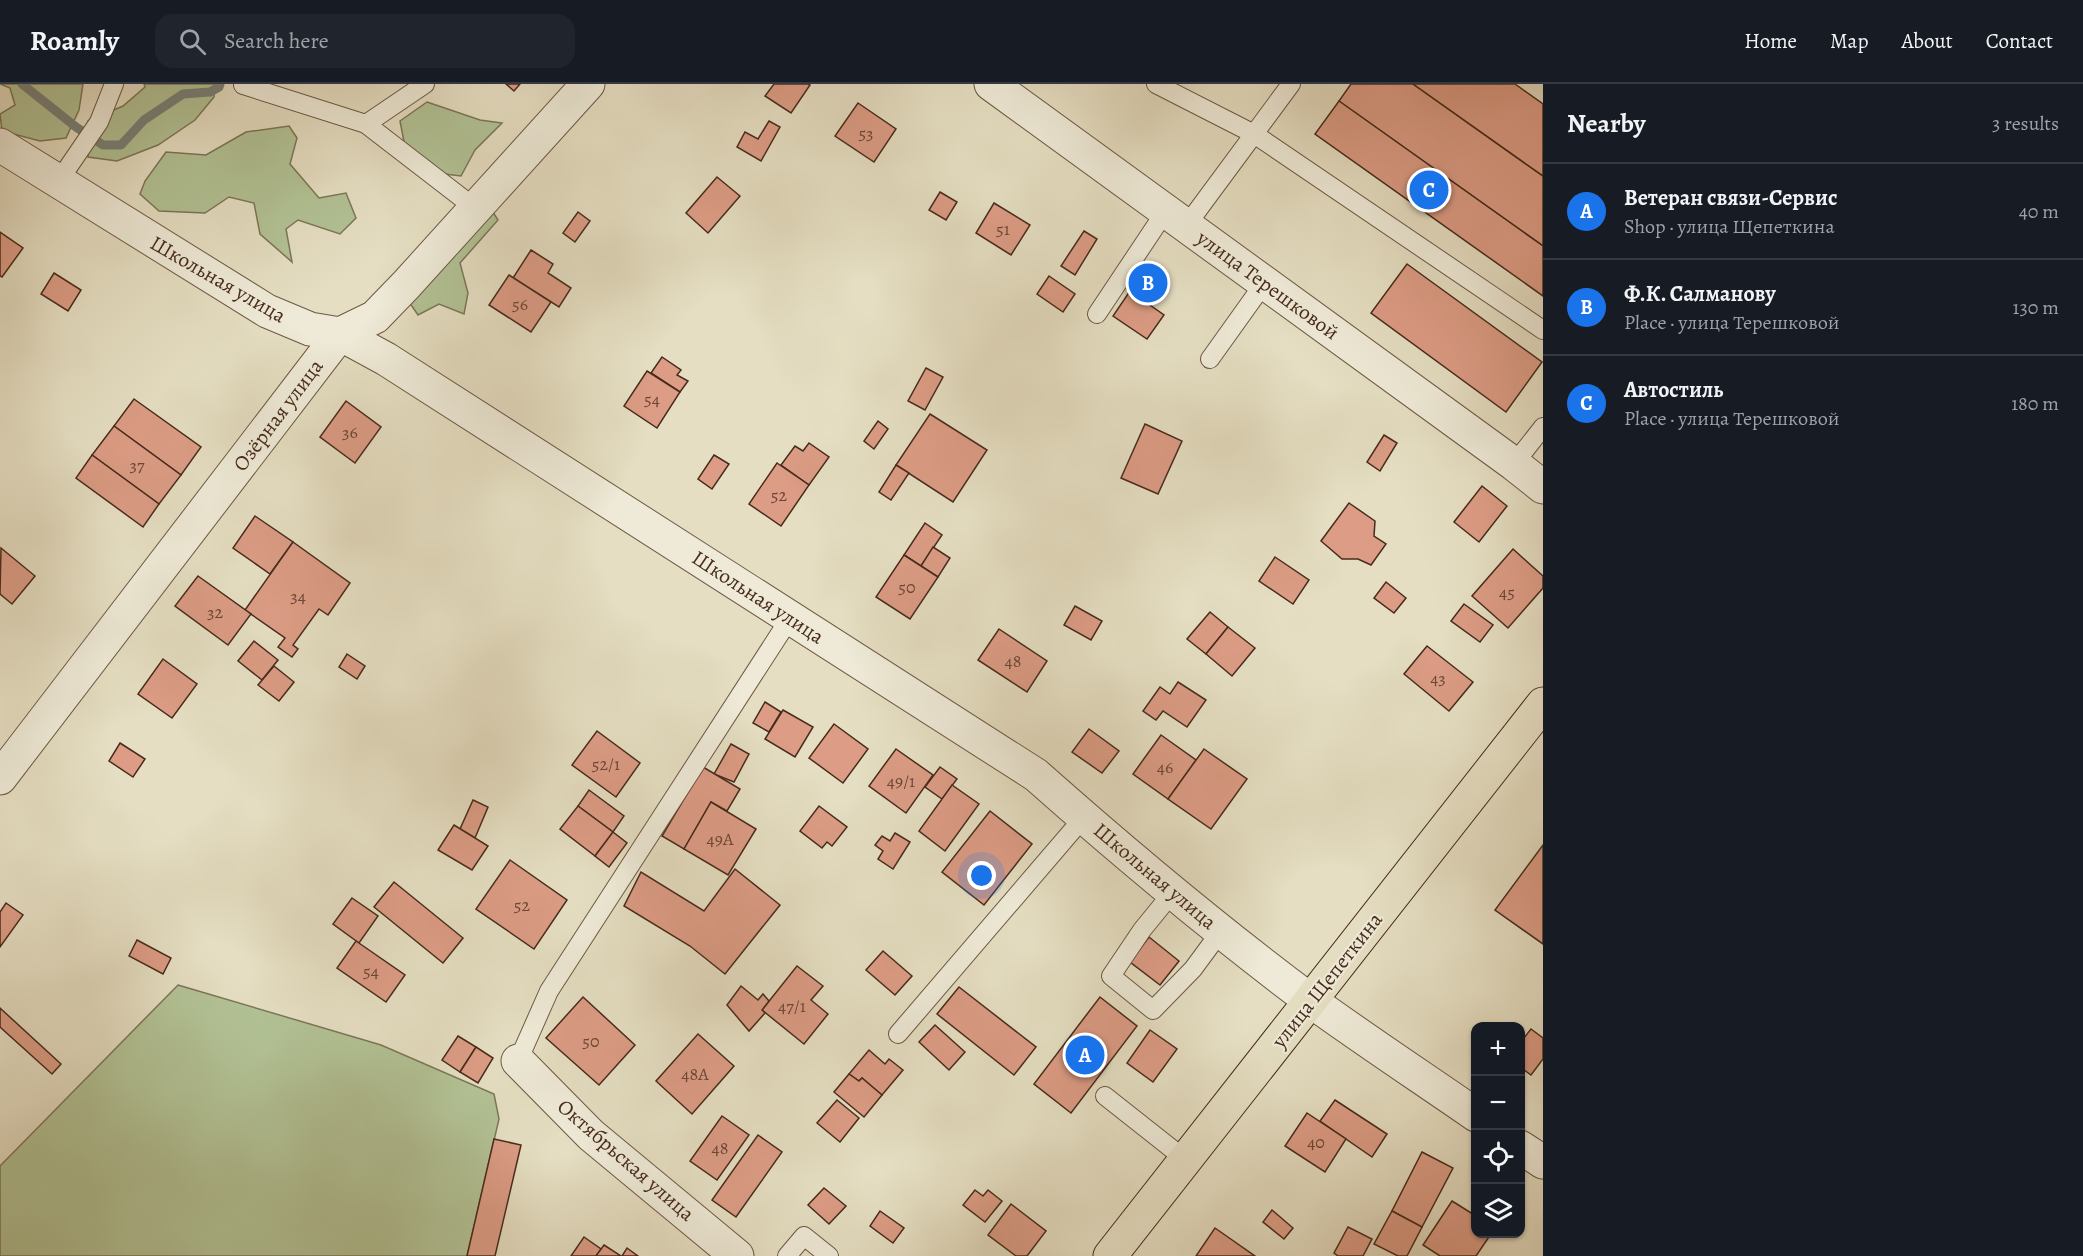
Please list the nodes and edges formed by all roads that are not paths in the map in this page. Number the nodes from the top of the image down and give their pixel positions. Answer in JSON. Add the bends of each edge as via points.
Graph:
{"nodes":[{"id":1,"x":114,"y":84,"type":"edge"},
{"id":2,"x":425,"y":84,"type":"edge"},
{"id":3,"x":588,"y":84,"type":"edge"},
{"id":4,"x":992,"y":84,"type":"edge"},
{"id":5,"x":1156,"y":84,"type":"edge"},
{"id":6,"x":1291,"y":84,"type":"edge"},
{"id":7,"x":243,"y":85,"type":"edge"},
{"id":8,"x":366,"y":124,"type":"junction"},
{"id":9,"x":1254,"y":134,"type":"junction"},
{"id":10,"x":0,"y":145,"type":"edge"},
{"id":11,"x":58,"y":182,"type":"junction"},
{"id":12,"x":474,"y":208,"type":"junction"},
{"id":13,"x":1176,"y":219,"type":"junction"},
{"id":14,"x":1264,"y":282,"type":"junction"},
{"id":15,"x":1097,"y":314,"type":"dead end"},
{"id":16,"x":1543,"y":330,"type":"edge"},
{"id":17,"x":340,"y":334,"type":"junction"},
{"id":18,"x":1210,"y":359,"type":"dead end"},
{"id":19,"x":1543,"y":426,"type":"edge"},
{"id":20,"x":1514,"y":464,"type":"junction"},
{"id":21,"x":1543,"y":487,"type":"edge"},
{"id":22,"x":790,"y":618,"type":"junction"},
{"id":23,"x":1543,"y":704,"type":"edge"},
{"id":24,"x":0,"y":778,"type":"edge"},
{"id":25,"x":1084,"y":818,"type":"junction"},
{"id":26,"x":1173,"y":892,"type":"junction"},
{"id":27,"x":1221,"y":931,"type":"junction"},
{"id":28,"x":1312,"y":1001,"type":"junction"},
{"id":29,"x":898,"y":1034,"type":"dead end"},
{"id":30,"x":519,"y":1061,"type":"joint"},
{"id":31,"x":1105,"y":1096,"type":"dead end"},
{"id":32,"x":1471,"y":1112,"type":"edge"},
{"id":33,"x":1525,"y":1150,"type":"edge"},
{"id":34,"x":1186,"y":1160,"type":"junction"},
{"id":35,"x":1543,"y":1162,"type":"edge"},
{"id":36,"x":737,"y":1256,"type":"edge"},
{"id":37,"x":787,"y":1256,"type":"edge"},
{"id":38,"x":829,"y":1256,"type":"edge"},
{"id":39,"x":1110,"y":1256,"type":"edge"}],
"edges":[{"from":1,"to":11,"type":"lane","via":[[99,122]]},
{"from":2,"to":8,"type":"lane"},
{"from":3,"to":12,"type":"street","name":"Озёрная улица"},
{"from":4,"to":13,"type":"street","name":"улица Терешковой"},
{"from":5,"to":9,"type":"lane"},
{"from":6,"to":9,"type":"lane"},
{"from":7,"to":8,"type":"lane"},
{"from":8,"to":12,"type":"lane"},
{"from":9,"to":13,"type":"lane"},
{"from":9,"to":16,"type":"lane"},
{"from":10,"to":11,"type":"street","name":"Школьная улица"},
{"from":11,"to":17,"type":"street","name":"Школьная улица","via":[[267,311],[310,329]]},
{"from":12,"to":17,"type":"street","name":"Озёрная улица","via":[[375,317]]},
{"from":13,"to":14,"type":"street","name":"улица Терешковой"},
{"from":13,"to":15,"type":"lane"},
{"from":14,"to":18,"type":"lane"},
{"from":14,"to":20,"type":"street","name":"улица Терешковой"},
{"from":17,"to":22,"type":"street","name":"Школьная улица","via":[[386,359]]},
{"from":17,"to":24,"type":"street","name":"Озёрная улица"},
{"from":19,"to":20,"type":"lane"},
{"from":20,"to":21,"type":"street","name":"улица Терешковой"},
{"from":22,"to":25,"type":"street","name":"Школьная улица","via":[[1036,776]]},
{"from":22,"to":30,"type":"lane","via":[[549,991]]},
{"from":23,"to":28,"type":"main road","name":"улица Щепеткина"},
{"from":25,"to":26,"type":"street","name":"Школьная улица"},
{"from":25,"to":29,"type":"lane"},
{"from":26,"to":27,"type":"street","name":"Школьная улица"},
{"from":26,"to":27,"type":"lane","via":[[1111,976],[1153,1010],[1193,969]]},
{"from":27,"to":28,"type":"street","name":"Школьная улица"},
{"from":28,"to":32,"type":"street","name":"Школьная улица"},
{"from":28,"to":34,"type":"main road","name":"улица Щепеткина"},
{"from":30,"to":36,"type":"street","name":"Октябрьская улица","via":[[591,1135]]},
{"from":31,"to":34,"type":"lane"},
{"from":33,"to":35,"type":"street"},
{"from":34,"to":39,"type":"main road","name":"улица Щепеткина"},
{"from":37,"to":38,"type":"lane","via":[[804,1236]]}]}
